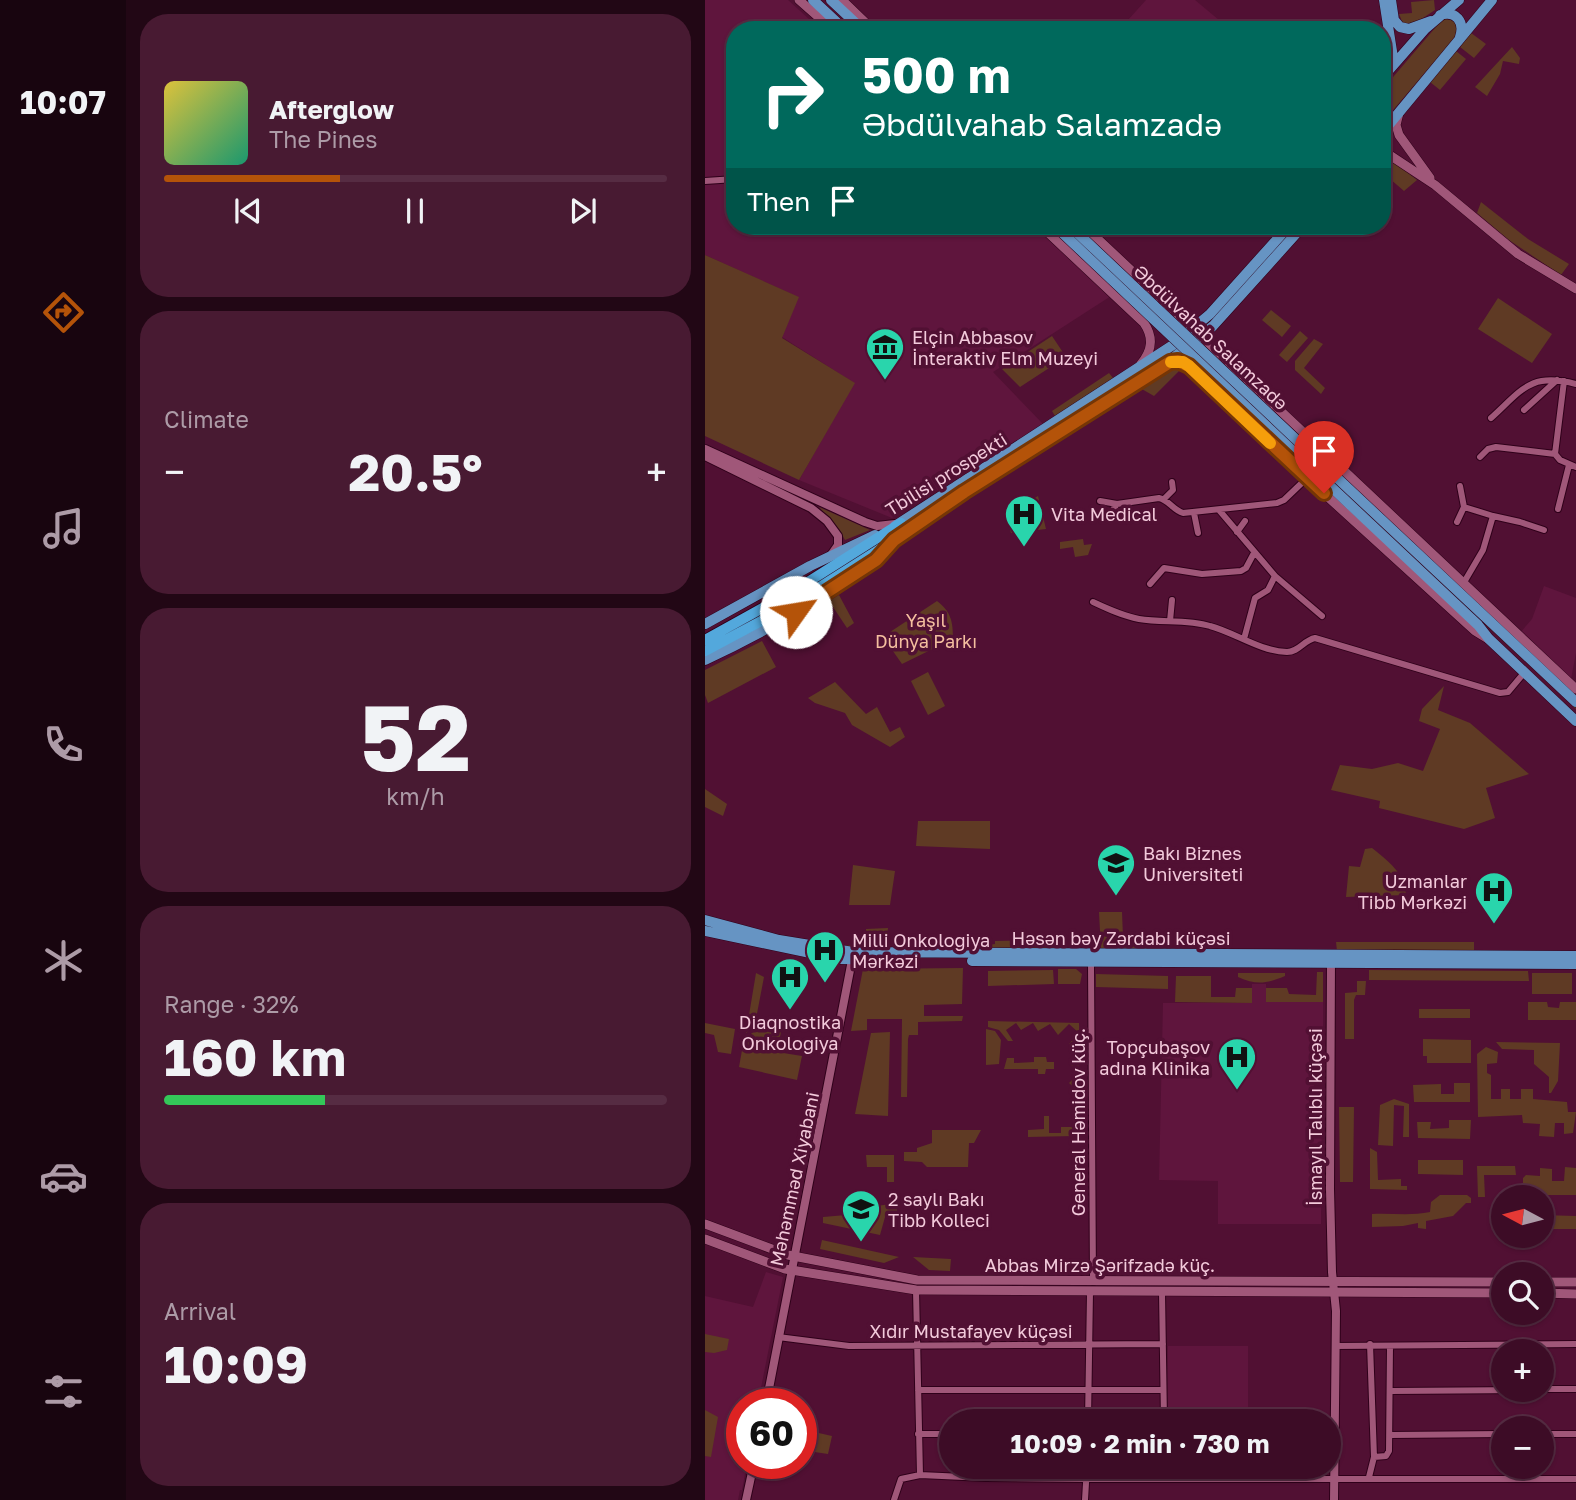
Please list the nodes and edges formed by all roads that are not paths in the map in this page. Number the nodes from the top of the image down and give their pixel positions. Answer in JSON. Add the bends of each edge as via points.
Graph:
{"nodes":[{"id":1,"x":799,"y":0,"type":"edge"},
{"id":2,"x":813,"y":0,"type":"edge"},
{"id":3,"x":1384,"y":0,"type":"edge"},
{"id":4,"x":1391,"y":0,"type":"edge"},
{"id":5,"x":1459,"y":0,"type":"edge"},
{"id":6,"x":1492,"y":0,"type":"edge"},
{"id":7,"x":835,"y":1,"type":"edge"},
{"id":8,"x":1437,"y":18,"type":"junction"},
{"id":9,"x":823,"y":21,"type":"edge"},
{"id":10,"x":835,"y":21,"type":"edge"},
{"id":11,"x":855,"y":21,"type":"edge"},
{"id":12,"x":859,"y":21,"type":"edge"},
{"id":13,"x":1387,"y":21,"type":"edge"},
{"id":14,"x":1459,"y":41,"type":"junction"},
{"id":15,"x":1391,"y":45,"type":"edge"},
{"id":16,"x":1394,"y":64,"type":"junction"},
{"id":17,"x":1391,"y":68,"type":"edge"},
{"id":18,"x":1399,"y":113,"type":"junction"},
{"id":19,"x":1391,"y":122,"type":"edge"},
{"id":20,"x":1391,"y":155,"type":"edge"},
{"id":21,"x":1425,"y":175,"type":"junction"},
{"id":22,"x":726,"y":180,"type":"edge"},
{"id":23,"x":705,"y":181,"type":"edge"},
{"id":24,"x":1051,"y":235,"type":"edge"},
{"id":25,"x":1065,"y":235,"type":"edge"},
{"id":26,"x":1079,"y":235,"type":"edge"},
{"id":27,"x":1093,"y":235,"type":"edge"},
{"id":28,"x":1282,"y":235,"type":"edge"},
{"id":29,"x":1293,"y":235,"type":"edge"},
{"id":30,"x":1576,"y":289,"type":"edge"},
{"id":31,"x":1155,"y":294,"type":"junction"},
{"id":32,"x":1134,"y":313,"type":"junction"},
{"id":33,"x":1209,"y":322,"type":"junction"},
{"id":34,"x":1197,"y":333,"type":"junction"},
{"id":35,"x":1160,"y":366,"type":"junction"},
{"id":36,"x":1234,"y":368,"type":"junction"},
{"id":37,"x":1137,"y":369,"type":"junction"},
{"id":38,"x":1560,"y":381,"type":"junction"},
{"id":39,"x":1576,"y":384,"type":"edge"},
{"id":40,"x":1215,"y":390,"type":"junction"},
{"id":41,"x":1524,"y":410,"type":"dead end"},
{"id":42,"x":1491,"y":418,"type":"dead end"},
{"id":43,"x":705,"y":449,"type":"edge"},
{"id":44,"x":1299,"y":449,"type":"junction"},
{"id":45,"x":1555,"y":454,"type":"junction"},
{"id":46,"x":705,"y":456,"type":"edge"},
{"id":47,"x":1480,"y":457,"type":"dead end"},
{"id":48,"x":1573,"y":466,"type":"edge"},
{"id":49,"x":1307,"y":478,"type":"junction"},
{"id":50,"x":1172,"y":482,"type":"dead end"},
{"id":51,"x":1460,"y":486,"type":"dead end"},
{"id":52,"x":790,"y":494,"type":"junction"},
{"id":53,"x":1164,"y":499,"type":"junction"},
{"id":54,"x":1100,"y":501,"type":"dead end"},
{"id":55,"x":1117,"y":504,"type":"junction"},
{"id":56,"x":1464,"y":507,"type":"junction"},
{"id":57,"x":1558,"y":509,"type":"dead end"},
{"id":58,"x":1219,"y":510,"type":"junction"},
{"id":59,"x":1194,"y":513,"type":"junction"},
{"id":60,"x":1102,"y":516,"type":"dead end"},
{"id":61,"x":1493,"y":516,"type":"junction"},
{"id":62,"x":904,"y":521,"type":"junction"},
{"id":63,"x":1245,"y":522,"type":"dead end"},
{"id":64,"x":1457,"y":522,"type":"dead end"},
{"id":65,"x":1544,"y":530,"type":"dead end"},
{"id":66,"x":1237,"y":532,"type":"junction"},
{"id":67,"x":1198,"y":533,"type":"dead end"},
{"id":68,"x":894,"y":540,"type":"junction"},
{"id":69,"x":1254,"y":552,"type":"junction"},
{"id":70,"x":829,"y":557,"type":"junction"},
{"id":71,"x":1275,"y":576,"type":"junction"},
{"id":72,"x":1150,"y":584,"type":"dead end"},
{"id":73,"x":1463,"y":584,"type":"junction"},
{"id":74,"x":1172,"y":600,"type":"dead end"},
{"id":75,"x":1093,"y":602,"type":"dead end"},
{"id":76,"x":1322,"y":616,"type":"dead end"},
{"id":77,"x":1170,"y":621,"type":"junction"},
{"id":78,"x":705,"y":624,"type":"edge"},
{"id":79,"x":1244,"y":639,"type":"junction"},
{"id":80,"x":1489,"y":639,"type":"junction"},
{"id":81,"x":705,"y":640,"type":"edge"},
{"id":82,"x":705,"y":651,"type":"edge"},
{"id":83,"x":705,"y":660,"type":"edge"},
{"id":84,"x":1525,"y":673,"type":"junction"},
{"id":85,"x":1576,"y":689,"type":"edge"},
{"id":86,"x":1576,"y":702,"type":"edge"},
{"id":87,"x":1576,"y":722,"type":"edge"},
{"id":88,"x":705,"y":920,"type":"edge"},
{"id":89,"x":705,"y":931,"type":"edge"},
{"id":90,"x":1576,"y":956,"type":"edge"},
{"id":91,"x":1167,"y":958,"type":"junction"},
{"id":92,"x":1331,"y":959,"type":"junction"},
{"id":93,"x":852,"y":960,"type":"junction"},
{"id":94,"x":1091,"y":962,"type":"junction"},
{"id":95,"x":1576,"y":964,"type":"edge"},
{"id":96,"x":705,"y":1224,"type":"edge"},
{"id":97,"x":705,"y":1239,"type":"edge"},
{"id":98,"x":794,"y":1256,"type":"junction"},
{"id":99,"x":791,"y":1270,"type":"junction"},
{"id":100,"x":1332,"y":1280,"type":"junction"},
{"id":101,"x":1114,"y":1281,"type":"junction"},
{"id":102,"x":1093,"y":1282,"type":"junction"},
{"id":103,"x":1483,"y":1282,"type":"junction"},
{"id":104,"x":1491,"y":1282,"type":"edge"},
{"id":105,"x":1554,"y":1282,"type":"edge"},
{"id":106,"x":1576,"y":1282,"type":"edge"},
{"id":107,"x":916,"y":1290,"type":"junction"},
{"id":108,"x":1090,"y":1292,"type":"junction"},
{"id":109,"x":1114,"y":1292,"type":"junction"},
{"id":110,"x":1162,"y":1292,"type":"junction"},
{"id":111,"x":1334,"y":1293,"type":"junction"},
{"id":112,"x":1483,"y":1293,"type":"junction"},
{"id":113,"x":1491,"y":1293,"type":"edge"},
{"id":114,"x":1554,"y":1293,"type":"edge"},
{"id":115,"x":1576,"y":1293,"type":"edge"},
{"id":116,"x":778,"y":1337,"type":"junction"},
{"id":117,"x":1163,"y":1344,"type":"junction"},
{"id":118,"x":1370,"y":1344,"type":"junction"},
{"id":119,"x":1576,"y":1344,"type":"edge"},
{"id":120,"x":917,"y":1345,"type":"junction"},
{"id":121,"x":1088,"y":1345,"type":"junction"},
{"id":122,"x":1335,"y":1346,"type":"junction"},
{"id":123,"x":1390,"y":1346,"type":"junction"},
{"id":124,"x":769,"y":1388,"type":"edge"},
{"id":125,"x":1087,"y":1389,"type":"junction"},
{"id":126,"x":1554,"y":1389,"type":"edge"},
{"id":127,"x":1576,"y":1389,"type":"edge"},
{"id":128,"x":918,"y":1390,"type":"junction"},
{"id":129,"x":1163,"y":1390,"type":"junction"},
{"id":130,"x":1491,"y":1390,"type":"edge"},
{"id":131,"x":1390,"y":1391,"type":"junction"},
{"id":132,"x":1088,"y":1409,"type":"edge"},
{"id":133,"x":1164,"y":1409,"type":"edge"},
{"id":134,"x":1333,"y":1409,"type":"edge"},
{"id":135,"x":918,"y":1434,"type":"junction"},
{"id":136,"x":939,"y":1434,"type":"edge"},
{"id":137,"x":1491,"y":1434,"type":"edge"},
{"id":138,"x":1554,"y":1434,"type":"edge"},
{"id":139,"x":1576,"y":1434,"type":"edge"},
{"id":140,"x":1390,"y":1435,"type":"junction"},
{"id":141,"x":1374,"y":1457,"type":"junction"},
{"id":142,"x":920,"y":1475,"type":"junction"},
{"id":143,"x":939,"y":1476,"type":"edge"},
{"id":144,"x":1369,"y":1477,"type":"junction"},
{"id":145,"x":1341,"y":1478,"type":"edge"},
{"id":146,"x":751,"y":1479,"type":"edge"},
{"id":147,"x":1087,"y":1479,"type":"edge"},
{"id":148,"x":1335,"y":1479,"type":"edge"},
{"id":149,"x":1576,"y":1479,"type":"edge"},
{"id":150,"x":746,"y":1500,"type":"edge"},
{"id":151,"x":894,"y":1500,"type":"edge"},
{"id":152,"x":1085,"y":1500,"type":"edge"},
{"id":153,"x":1334,"y":1500,"type":"edge"}],
"edges":[{"from":1,"to":9,"type":"main road"},
{"from":2,"to":10,"type":"main road"},
{"from":3,"to":13,"type":"main road"},
{"from":4,"to":8,"type":"main road","via":[[1400,27],[1409,29]]},
{"from":5,"to":8,"type":"main road"},
{"from":6,"to":14,"type":"main road"},
{"from":7,"to":11,"type":"main road"},
{"from":7,"to":12,"type":"main road"},
{"from":8,"to":14,"type":"main road","via":[[1450,14],[1459,19]]},
{"from":8,"to":16,"type":"main road"},
{"from":14,"to":18,"type":"main road"},
{"from":15,"to":16,"type":"main road"},
{"from":16,"to":17,"type":"main road"},
{"from":18,"to":19,"type":"main road"},
{"from":18,"to":21,"type":"main road","via":[[1399,135]]},
{"from":20,"to":21,"type":"main road"},
{"from":21,"to":30,"type":"main road","via":[[1518,254]]},
{"from":22,"to":23,"type":"street"},
{"from":24,"to":32,"type":"main road","name":"Əbdülvahab Salamzadə"},
{"from":25,"to":44,"type":"main road","name":"Əbdülvahab Salamzadə","bridge":true},
{"from":26,"to":44,"type":"main road","name":"Əbdülvahab Salamzadə","bridge":true},
{"from":27,"to":31,"type":"main road","name":"Əbdülvahab Salamzadə"},
{"from":28,"to":33,"type":"main road"},
{"from":29,"to":33,"type":"main road","via":[[1251,285]]},
{"from":31,"to":32,"type":"main road","via":[[1160,307],[1157,315],[1145,318]]},
{"from":31,"to":34,"type":"main road","name":"Əbdülvahab Salamzadə"},
{"from":32,"to":37,"type":"main road","name":"Əbdülvahab Salamzadə","via":[[1148,328],[1151,340],[1149,354]]},
{"from":33,"to":34,"type":"main road"},
{"from":34,"to":35,"type":"main road","name":"Tbilisi prospekti"},
{"from":34,"to":36,"type":"main road","name":"Əbdülvahab Salamzadə"},
{"from":34,"to":37,"type":"main road","name":"Tbilisi prospekti"},
{"from":35,"to":40,"type":"main road","name":"Əbdülvahab Salamzadə","via":[[1183,362]]},
{"from":35,"to":68,"type":"main road","name":"Tbilisi prospekti"},
{"from":36,"to":40,"type":"main road","via":[[1222,365],[1213,369],[1209,378]]},
{"from":36,"to":73,"type":"main road","name":"Əbdülvahab Salamzadə"},
{"from":37,"to":62,"type":"main road","name":"Tbilisi prospekti"},
{"from":38,"to":39,"type":"street"},
{"from":38,"to":41,"type":"street"},
{"from":38,"to":42,"type":"street","via":[[1530,383]]},
{"from":38,"to":45,"type":"street"},
{"from":40,"to":49,"type":"main road","name":"Əbdülvahab Salamzadə"},
{"from":43,"to":52,"type":"street"},
{"from":44,"to":80,"type":"main road","name":"Əbdülvahab Salamzadə"},
{"from":44,"to":86,"type":"main road","name":"Əbdülvahab Salamzadə"},
{"from":45,"to":47,"type":"street","via":[[1496,447]]},
{"from":45,"to":48,"type":"street"},
{"from":46,"to":52,"type":"street"},
{"from":48,"to":57,"type":"street"},
{"from":49,"to":58,"type":"street","via":[[1277,503]]},
{"from":49,"to":80,"type":"main road","name":"Əbdülvahab Salamzadə"},
{"from":50,"to":53,"type":"street","via":[[1173,490]]},
{"from":51,"to":56,"type":"street"},
{"from":52,"to":62,"type":"street","via":[[873,525]]},
{"from":52,"to":70,"type":"street","via":[[836,531],[838,545]]},
{"from":53,"to":55,"type":"street"},
{"from":53,"to":59,"type":"street","via":[[1176,511]]},
{"from":54,"to":55,"type":"street"},
{"from":55,"to":60,"type":"street"},
{"from":56,"to":61,"type":"street"},
{"from":56,"to":64,"type":"street"},
{"from":58,"to":59,"type":"street"},
{"from":58,"to":66,"type":"street"},
{"from":59,"to":67,"type":"street"},
{"from":61,"to":65,"type":"street"},
{"from":61,"to":73,"type":"street","via":[[1483,550]]},
{"from":62,"to":70,"type":"main road","name":"Tbilisi prospekti"},
{"from":62,"to":81,"type":"highway","via":[[795,591]]},
{"from":63,"to":66,"type":"street"},
{"from":66,"to":69,"type":"street"},
{"from":68,"to":82,"type":"highway","via":[[793,604]]},
{"from":68,"to":83,"type":"main road","name":"Tbilisi prospekti","via":[[876,560],[837,587]]},
{"from":69,"to":71,"type":"street"},
{"from":69,"to":72,"type":"street","via":[[1241,571],[1203,574],[1163,568]]},
{"from":70,"to":78,"type":"main road","name":"Tbilisi prospekti"},
{"from":71,"to":76,"type":"street"},
{"from":71,"to":79,"type":"street","via":[[1268,590],[1255,598]]},
{"from":73,"to":85,"type":"main road","name":"Əbdülvahab Salamzadə"},
{"from":74,"to":77,"type":"street"},
{"from":75,"to":77,"type":"street","via":[[1124,616]]},
{"from":77,"to":79,"type":"street","via":[[1209,625]]},
{"from":79,"to":84,"type":"street","via":[[1287,652],[1315,638],[1500,693],[1508,692]]},
{"from":80,"to":84,"type":"main road","name":"Əbdülvahab Salamzadə"},
{"from":84,"to":87,"type":"main road","name":"Əbdülvahab Salamzadə"},
{"from":88,"to":91,"type":"main road","name":"Həsən bəy Zərdabi küçəsi","via":[[853,953]]},
{"from":89,"to":93,"type":"main road","name":"Həsən bəy Zərdabi küçəsi"},
{"from":90,"to":92,"type":"main road"},
{"from":91,"to":92,"type":"main road","name":"Həsən bəy Zərdabi küçəsi"},
{"from":91,"to":94,"type":"main road","name":"Həsən bəy Zərdabi küçəsi"},
{"from":92,"to":95,"type":"main road"},
{"from":92,"to":100,"type":"street","name":"İsmayıl Talıblı küçəsi"},
{"from":93,"to":94,"type":"main road","name":"Həsən bəy Zərdabi küçəsi"},
{"from":93,"to":98,"type":"street","name":"Məhəmməd Xiyabani"},
{"from":94,"to":102,"type":"street","name":"General Həmidov küç."},
{"from":96,"to":98,"type":"main road","name":"Abbas Mirzə Şərifzadə küç."},
{"from":97,"to":99,"type":"main road","name":"Abbas Mirzə Şərifzadə küç."},
{"from":98,"to":99,"type":"street","name":"Məhəmməd Xiyabani"},
{"from":98,"to":102,"type":"main road","name":"Abbas Mirzə Şərifzadə küç.","via":[[917,1280]]},
{"from":99,"to":107,"type":"main road","name":"Abbas Mirzə Şərifzadə küç."},
{"from":99,"to":116,"type":"street","name":"Məhəmməd Xiyabani"},
{"from":100,"to":101,"type":"main road","name":"Abbas Mirzə Şərifzadə küç."},
{"from":100,"to":103,"type":"main road","name":"Abbas Mirzə Şərifzadə küç."},
{"from":100,"to":111,"type":"street","name":"İsmayıl Talıblı küçəsi"},
{"from":101,"to":102,"type":"main road","name":"Abbas Mirzə Şərifzadə küç."},
{"from":101,"to":109,"type":"main road"},
{"from":103,"to":104,"type":"main road","name":"Abbas Mirzə Şərifzadə küç."},
{"from":103,"to":112,"type":"main road"},
{"from":105,"to":106,"type":"main road"},
{"from":107,"to":108,"type":"main road","name":"Abbas Mirzə Şərifzadə küç."},
{"from":107,"to":120,"type":"street"},
{"from":108,"to":109,"type":"main road","name":"Abbas Mirzə Şərifzadə küç."},
{"from":108,"to":121,"type":"street"},
{"from":109,"to":110,"type":"main road","name":"Abbas Mirzə Şərifzadə küç."},
{"from":110,"to":111,"type":"main road","name":"Abbas Mirzə Şərifzadə küç."},
{"from":110,"to":117,"type":"street"},
{"from":111,"to":112,"type":"main road","name":"Abbas Mirzə Şərifzadə küç."},
{"from":111,"to":122,"type":"street","name":"İsmayıl Talıblı küçəsi"},
{"from":112,"to":113,"type":"main road"},
{"from":114,"to":115,"type":"main road"},
{"from":116,"to":120,"type":"street","name":"Xıdır Mustafayev küçəsi","via":[[849,1346]]},
{"from":116,"to":124,"type":"street","name":"Məhəmməd Xiyabani"},
{"from":117,"to":121,"type":"street","name":"Xıdır Mustafayev küçəsi"},
{"from":117,"to":129,"type":"street"},
{"from":118,"to":122,"type":"street"},
{"from":118,"to":123,"type":"street"},
{"from":118,"to":141,"type":"street"},
{"from":119,"to":123,"type":"street"},
{"from":120,"to":121,"type":"street","name":"Xıdır Mustafayev küçəsi"},
{"from":120,"to":128,"type":"street"},
{"from":121,"to":125,"type":"street"},
{"from":122,"to":134,"type":"street","name":"İsmayıl Talıblı küçəsi"},
{"from":123,"to":131,"type":"street"},
{"from":125,"to":128,"type":"street"},
{"from":125,"to":129,"type":"street"},
{"from":125,"to":132,"type":"street"},
{"from":126,"to":127,"type":"street"},
{"from":128,"to":135,"type":"street"},
{"from":129,"to":133,"type":"street"},
{"from":130,"to":131,"type":"street"},
{"from":131,"to":140,"type":"street"},
{"from":135,"to":136,"type":"street"},
{"from":135,"to":142,"type":"street"},
{"from":137,"to":140,"type":"street"},
{"from":138,"to":139,"type":"street"},
{"from":140,"to":141,"type":"street","via":[[1386,1457]]},
{"from":141,"to":144,"type":"street"},
{"from":142,"to":143,"type":"street"},
{"from":142,"to":151,"type":"street","via":[[901,1479]]},
{"from":144,"to":145,"type":"street"},
{"from":144,"to":149,"type":"street"},
{"from":146,"to":150,"type":"street"},
{"from":147,"to":152,"type":"street"},
{"from":148,"to":153,"type":"street","name":"İsmayıl Talıblı küçəsi"}]}
